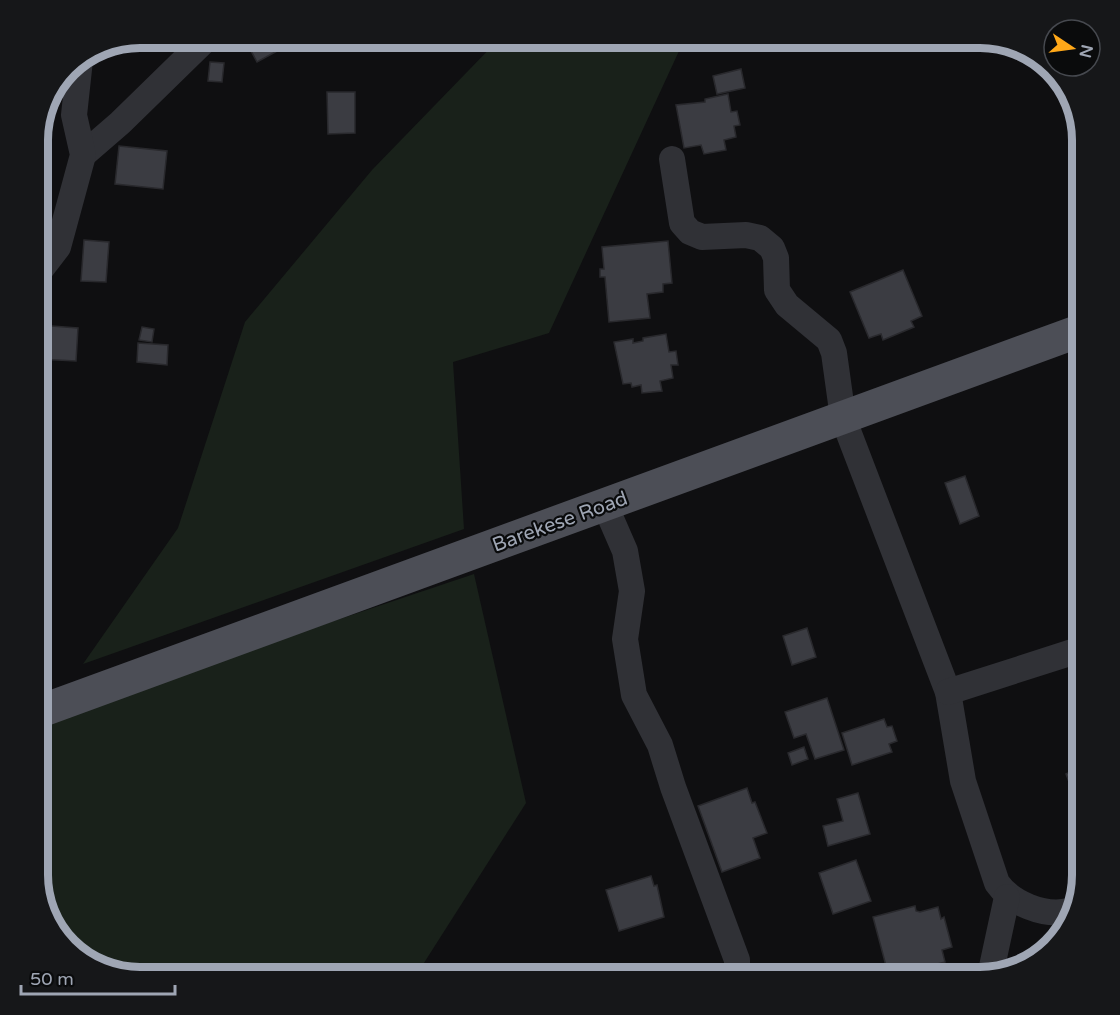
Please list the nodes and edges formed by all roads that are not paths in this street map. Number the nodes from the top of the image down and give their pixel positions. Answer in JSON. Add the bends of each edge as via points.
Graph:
{"nodes":[{"id":1,"x":197,"y":48,"type":"edge"},
{"id":2,"x":79,"y":71,"type":"edge"},
{"id":3,"x":83,"y":155,"type":"junction"},
{"id":4,"x":672,"y":159,"type":"dead end"},
{"id":5,"x":48,"y":260,"type":"edge"},
{"id":6,"x":1072,"y":334,"type":"edge"},
{"id":7,"x":843,"y":418,"type":"junction"},
{"id":8,"x":605,"y":505,"type":"junction"},
{"id":9,"x":1072,"y":652,"type":"edge"},
{"id":10,"x":948,"y":692,"type":"junction"},
{"id":11,"x":48,"y":708,"type":"edge"},
{"id":12,"x":1007,"y":897,"type":"junction"},
{"id":13,"x":1064,"y":911,"type":"edge"},
{"id":14,"x":992,"y":966,"type":"edge"},
{"id":15,"x":737,"y":967,"type":"edge"}],
"edges":[{"from":1,"to":3,"type":"street"},
{"from":2,"to":3,"type":"street","via":[[74,115]]},
{"from":3,"to":5,"type":"street","via":[[58,247]]},
{"from":4,"to":7,"type":"street","via":[[682,223],[690,232],[702,237],[760,238],[772,248],[777,290],[788,305],[829,340]]},
{"from":6,"to":7,"type":"main road","name":"Barekese Road"},
{"from":7,"to":8,"type":"main road","name":"Barekese Road"},
{"from":7,"to":10,"type":"street"},
{"from":8,"to":11,"type":"main road","name":"Barekese Road"},
{"from":8,"to":15,"type":"street","via":[[625,551],[632,591],[624,639],[634,695],[660,745]]},
{"from":9,"to":10,"type":"street"},
{"from":10,"to":12,"type":"street","via":[[963,782],[997,883]]},
{"from":12,"to":13,"type":"street","via":[[1035,908]]},
{"from":12,"to":14,"type":"street"}]}
